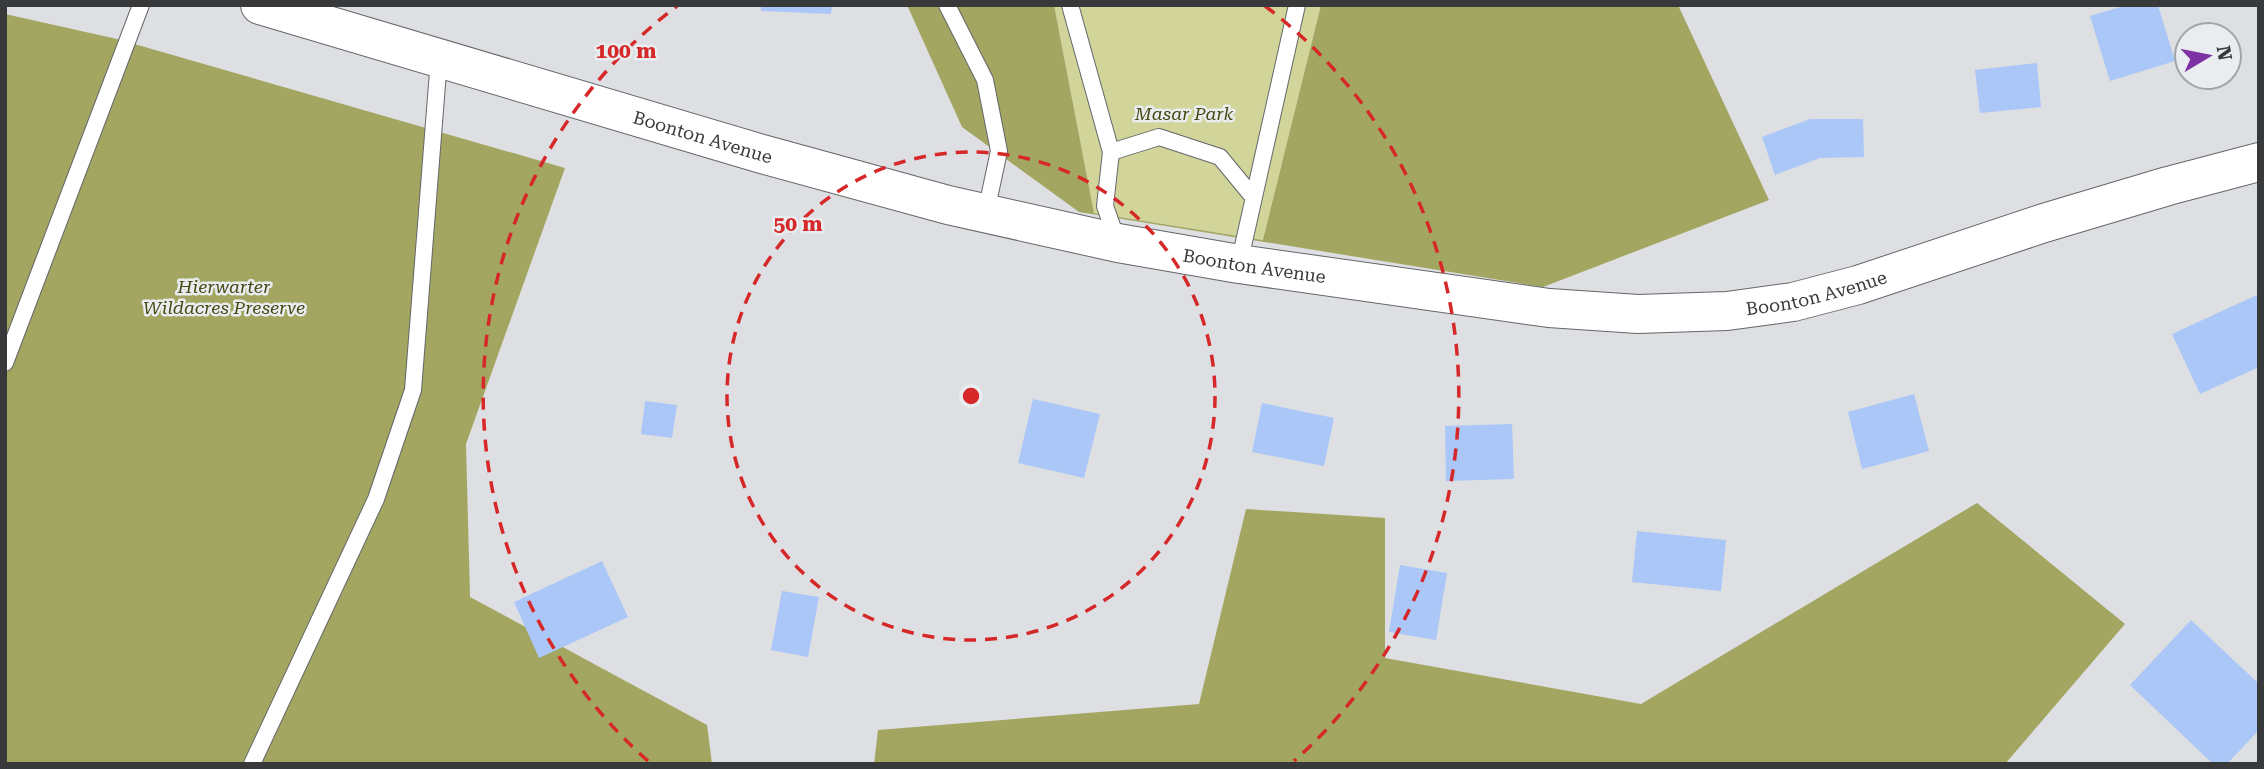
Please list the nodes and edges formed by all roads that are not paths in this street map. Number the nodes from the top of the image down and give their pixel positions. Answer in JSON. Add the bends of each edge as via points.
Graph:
{"nodes":[{"id":1,"x":141,"y":5,"type":"edge"},
{"id":2,"x":260,"y":5,"type":"edge"},
{"id":3,"x":947,"y":5,"type":"edge"},
{"id":4,"x":1070,"y":5,"type":"edge"},
{"id":5,"x":1297,"y":5,"type":"edge"},
{"id":6,"x":439,"y":58,"type":"junction"},
{"id":7,"x":1111,"y":152,"type":"junction"},
{"id":8,"x":2259,"y":162,"type":"edge"},
{"id":9,"x":1253,"y":197,"type":"junction"},
{"id":10,"x":986,"y":212,"type":"junction"},
{"id":11,"x":1095,"y":224,"type":"junction"},
{"id":12,"x":1239,"y":264,"type":"junction"},
{"id":13,"x":5,"y":363,"type":"edge"},
{"id":14,"x":251,"y":764,"type":"edge"}],
"edges":[{"from":1,"to":13,"type":"lane"},
{"from":2,"to":6,"type":"main road","name":"Boonton Avenue"},
{"from":3,"to":10,"type":"lane","via":[[985,80],[999,151]]},
{"from":4,"to":7,"type":"lane"},
{"from":5,"to":9,"type":"lane"},
{"from":6,"to":10,"type":"main road","name":"Boonton Avenue","via":[[762,154]]},
{"from":6,"to":14,"type":"lane","via":[[414,390],[376,499]]},
{"from":7,"to":9,"type":"lane","via":[[1159,137],[1220,157]]},
{"from":7,"to":11,"type":"lane"},
{"from":8,"to":12,"type":"main road","name":"Boonton Avenue","via":[[2044,223],[1858,285],[1793,302],[1727,311],[1638,314],[1549,309]]},
{"from":9,"to":12,"type":"lane"},
{"from":10,"to":11,"type":"main road","name":"Boonton Avenue"},
{"from":11,"to":12,"type":"main road","name":"Boonton Avenue"}]}
